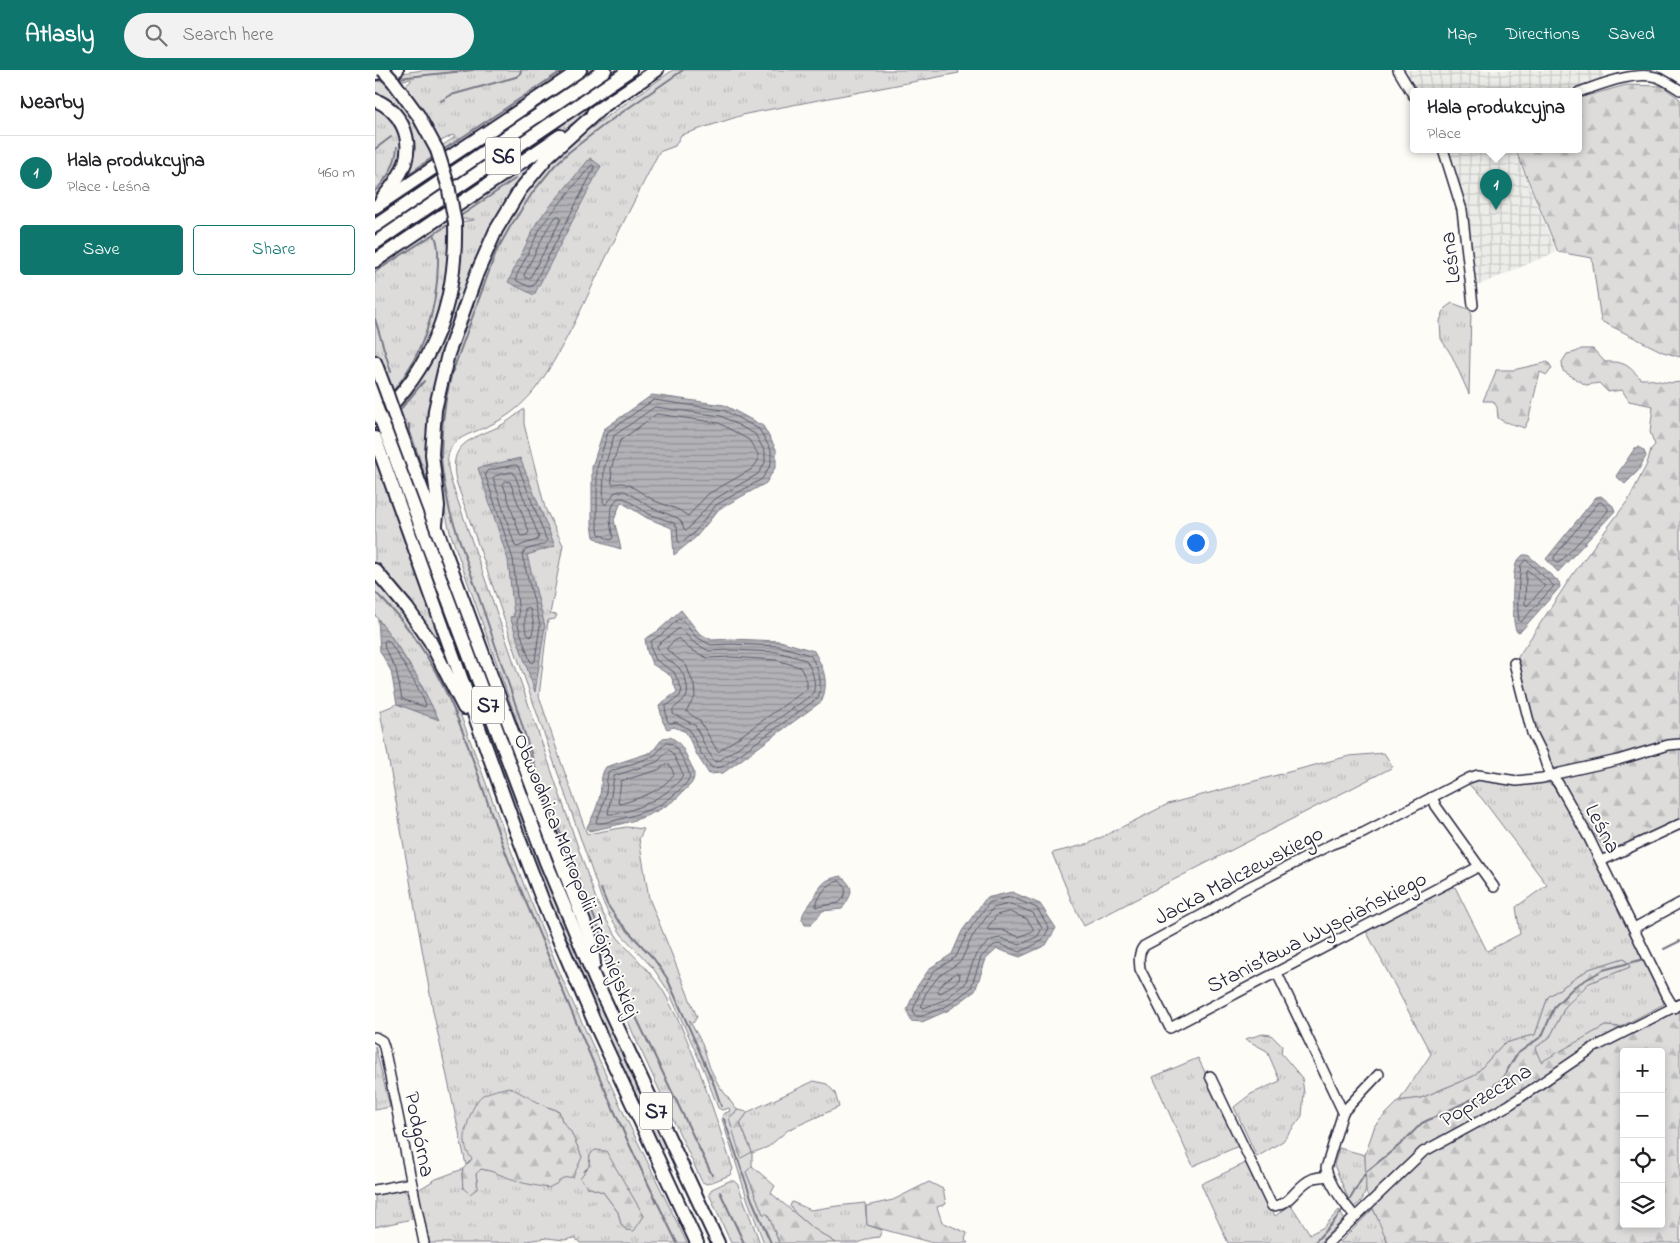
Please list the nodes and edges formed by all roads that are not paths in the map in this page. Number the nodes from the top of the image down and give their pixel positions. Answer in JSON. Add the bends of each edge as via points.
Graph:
{"nodes":[{"id":1,"x":383,"y":70,"type":"edge"},
{"id":2,"x":580,"y":70,"type":"edge"},
{"id":3,"x":605,"y":70,"type":"edge"},
{"id":4,"x":630,"y":70,"type":"edge"},
{"id":5,"x":657,"y":70,"type":"edge"},
{"id":6,"x":1398,"y":70,"type":"edge"},
{"id":7,"x":375,"y":73,"type":"edge"},
{"id":8,"x":395,"y":76,"type":"edge"},
{"id":9,"x":1410,"y":90,"type":"edge"},
{"id":10,"x":1680,"y":90,"type":"edge"},
{"id":11,"x":1582,"y":91,"type":"edge"},
{"id":12,"x":375,"y":100,"type":"edge"},
{"id":13,"x":599,"y":110,"type":"junction"},
{"id":14,"x":1444,"y":153,"type":"edge"},
{"id":15,"x":375,"y":207,"type":"edge"},
{"id":16,"x":375,"y":226,"type":"edge"},
{"id":17,"x":375,"y":243,"type":"edge"},
{"id":18,"x":375,"y":261,"type":"edge"},
{"id":19,"x":1473,"y":305,"type":"dead end"},
{"id":20,"x":375,"y":362,"type":"edge"},
{"id":21,"x":375,"y":404,"type":"edge"},
{"id":22,"x":375,"y":421,"type":"edge"},
{"id":23,"x":379,"y":436,"type":"edge"},
{"id":24,"x":436,"y":526,"type":"junction"},
{"id":25,"x":375,"y":570,"type":"edge"},
{"id":26,"x":375,"y":577,"type":"edge"},
{"id":27,"x":396,"y":594,"type":"junction"},
{"id":28,"x":1515,"y":663,"type":"dead end"},
{"id":29,"x":1680,"y":744,"type":"edge"},
{"id":30,"x":495,"y":774,"type":"junction"},
{"id":31,"x":1551,"y":775,"type":"junction"},
{"id":32,"x":1432,"y":797,"type":"junction"},
{"id":33,"x":1680,"y":824,"type":"edge"},
{"id":34,"x":1601,"y":861,"type":"junction"},
{"id":35,"x":1478,"y":867,"type":"junction"},
{"id":36,"x":1494,"y":887,"type":"dead end"},
{"id":37,"x":1680,"y":903,"type":"edge"},
{"id":38,"x":1634,"y":928,"type":"junction"},
{"id":39,"x":1277,"y":973,"type":"junction"},
{"id":40,"x":595,"y":979,"type":"junction"},
{"id":41,"x":1677,"y":1006,"type":"edge"},
{"id":42,"x":1170,"y":1028,"type":"joint"},
{"id":43,"x":375,"y":1037,"type":"edge"},
{"id":44,"x":1379,"y":1074,"type":"dead end"},
{"id":45,"x":1210,"y":1076,"type":"dead end"},
{"id":46,"x":1343,"y":1112,"type":"junction"},
{"id":47,"x":1328,"y":1176,"type":"junction"},
{"id":48,"x":411,"y":1183,"type":"junction"},
{"id":49,"x":375,"y":1190,"type":"edge"},
{"id":50,"x":1355,"y":1217,"type":"junction"},
{"id":51,"x":424,"y":1243,"type":"edge"},
{"id":52,"x":697,"y":1243,"type":"edge"},
{"id":53,"x":718,"y":1243,"type":"edge"},
{"id":54,"x":1328,"y":1243,"type":"edge"}],
"edges":[{"from":1,"to":8,"type":"highway","bridge":true},
{"from":2,"to":15,"type":"highway"},
{"from":3,"to":16,"type":"highway","number":"S6"},
{"from":4,"to":17,"type":"highway","number":"S6"},
{"from":5,"to":13,"type":"highway"},
{"from":6,"to":9,"type":"street"},
{"from":7,"to":8,"type":"highway"},
{"from":8,"to":22,"type":"highway","bridge":true,"via":[[437,150],[448,185],[456,249],[449,300],[435,339],[408,385]]},
{"from":10,"to":11,"type":"street","via":[[1657,77],[1638,76]]},
{"from":12,"to":15,"type":"highway","via":[[399,118],[407,144],[402,170]]},
{"from":13,"to":18,"type":"highway"},
{"from":13,"to":24,"type":"highway","via":[[549,155],[528,180],[502,218],[484,257],[448,354],[435,410],[432,444],[438,506]]},
{"from":14,"to":19,"type":"street","name":"Leśna","via":[[1462,210]]},
{"from":20,"to":24,"type":"highway","bridge":true},
{"from":21,"to":23,"type":"highway","name":"Obwodnica Metropolii Trójmiejskiej","number":"S7","bridge":true},
{"from":23,"to":30,"type":"highway","name":"Obwodnica Metropolii Trójmiejskiej","number":"S7"},
{"from":23,"to":40,"type":"highway","name":"Obwodnica Metropolii Trójmiejskiej","number":"S7"},
{"from":24,"to":40,"type":"highway","via":[[591,940]]},
{"from":25,"to":27,"type":"highway"},
{"from":26,"to":27,"type":"highway"},
{"from":27,"to":30,"type":"highway","via":[[442,662]]},
{"from":28,"to":31,"type":"street","name":"Leśna","via":[[1532,733]]},
{"from":29,"to":31,"type":"street"},
{"from":30,"to":52,"type":"highway","name":"Obwodnica Metropolii Trójmiejskiej","number":"S7","via":[[569,966]]},
{"from":31,"to":32,"type":"street","via":[[1517,781],[1478,775]]},
{"from":31,"to":34,"type":"street","name":"Leśna"},
{"from":32,"to":35,"type":"street"},
{"from":32,"to":42,"type":"street","name":"Jacka Malczewskiego","via":[[1235,894],[1144,946],[1140,950],[1140,969]]},
{"from":33,"to":34,"type":"street"},
{"from":34,"to":38,"type":"street","name":"Leśna"},
{"from":35,"to":36,"type":"street"},
{"from":35,"to":39,"type":"street","name":"Stanisława Wyspiańskiego"},
{"from":37,"to":38,"type":"street"},
{"from":38,"to":41,"type":"street","name":"Leśna","via":[[1665,993]]},
{"from":39,"to":42,"type":"street","name":"Stanisława Wyspiańskiego"},
{"from":39,"to":46,"type":"street"},
{"from":40,"to":53,"type":"highway","name":"Obwodnica Metropolii Trójmiejskiej","number":"S7"},
{"from":41,"to":50,"type":"street","name":"Poprzeczna","via":[[1593,1048],[1509,1105],[1423,1152]]},
{"from":43,"to":48,"type":"street","name":"Podgórna","via":[[384,1047]]},
{"from":44,"to":46,"type":"street"},
{"from":45,"to":47,"type":"street","via":[[1272,1206],[1285,1203],[1311,1179]]},
{"from":46,"to":47,"type":"street","via":[[1326,1168]]},
{"from":47,"to":50,"type":"street"},
{"from":48,"to":49,"type":"street"},
{"from":48,"to":51,"type":"street","name":"Podgórna"},
{"from":50,"to":54,"type":"street","name":"Poprzeczna"}]}
